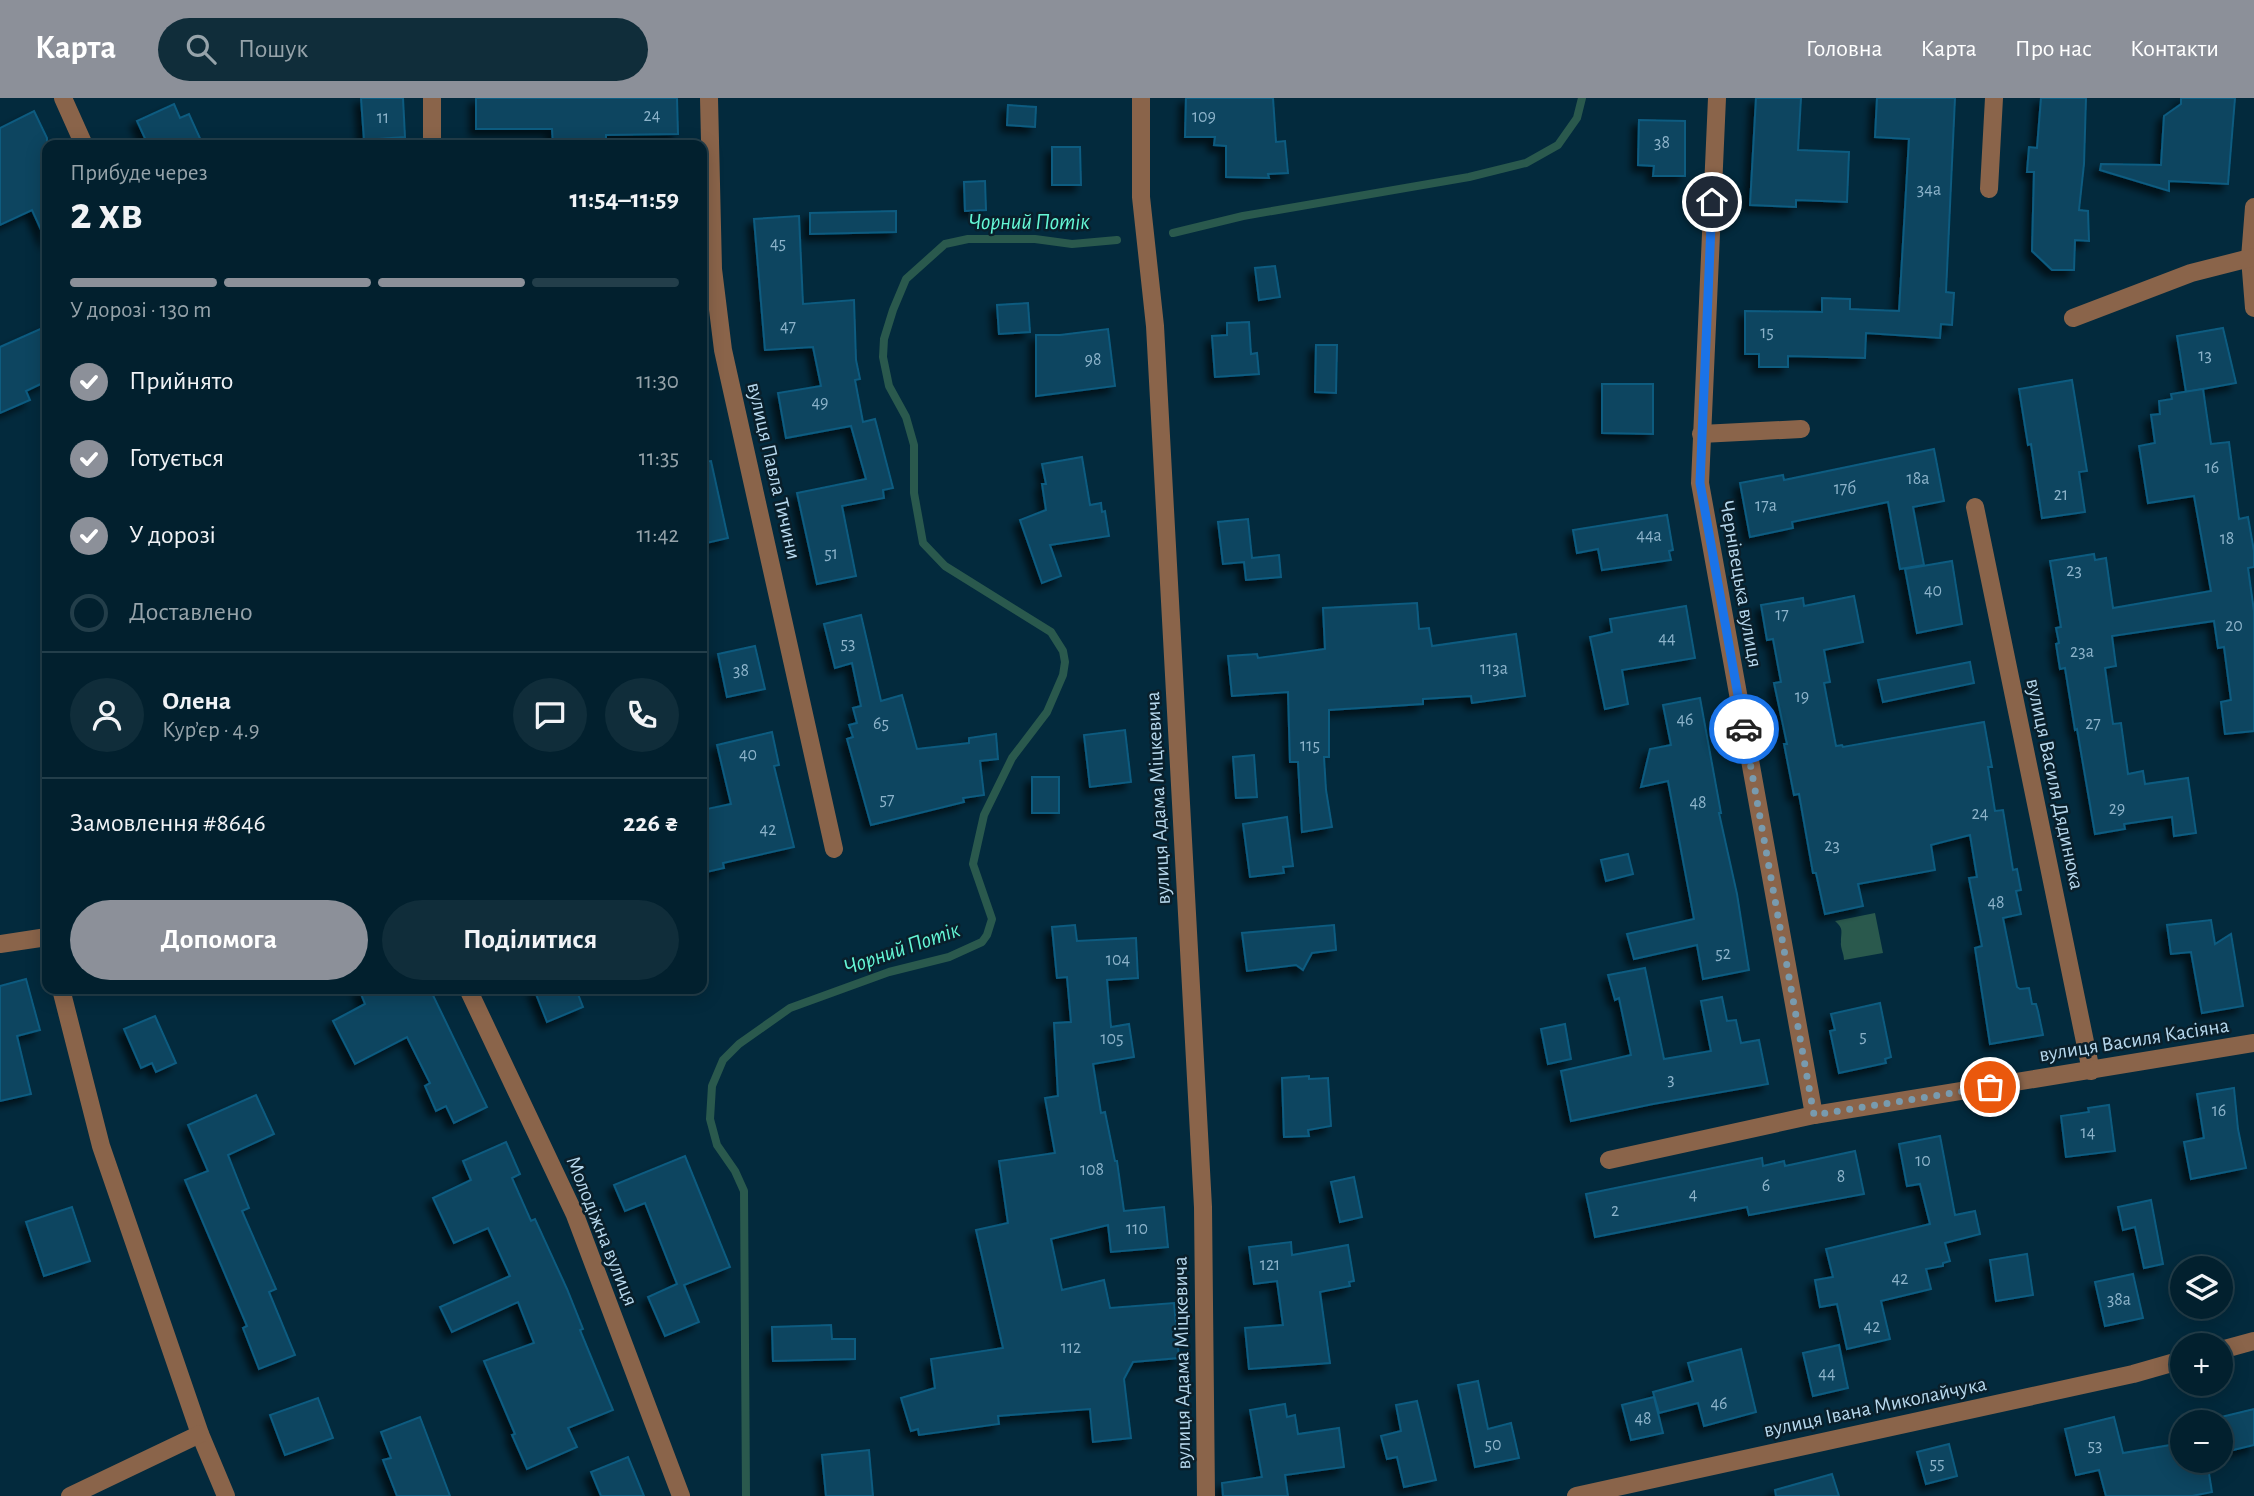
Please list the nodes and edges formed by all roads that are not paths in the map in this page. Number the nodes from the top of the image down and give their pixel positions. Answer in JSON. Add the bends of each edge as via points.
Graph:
{"nodes":[{"id":1,"x":63,"y":98,"type":"edge"},
{"id":2,"x":432,"y":98,"type":"edge"},
{"id":3,"x":709,"y":98,"type":"edge"},
{"id":4,"x":1142,"y":98,"type":"edge"},
{"id":5,"x":1717,"y":98,"type":"edge"},
{"id":6,"x":1994,"y":98,"type":"edge"},
{"id":7,"x":83,"y":140,"type":"edge"},
{"id":8,"x":432,"y":140,"type":"edge"},
{"id":9,"x":1989,"y":189,"type":"dead end"},
{"id":10,"x":2254,"y":206,"type":"edge"},
{"id":11,"x":2252,"y":257,"type":"edge"},
{"id":12,"x":2254,"y":308,"type":"edge"},
{"id":13,"x":2073,"y":318,"type":"dead end"},
{"id":14,"x":1801,"y":429,"type":"dead end"},
{"id":15,"x":1701,"y":435,"type":"junction"},
{"id":16,"x":1975,"y":507,"type":"dead end"},
{"id":17,"x":834,"y":849,"type":"dead end"},
{"id":18,"x":42,"y":938,"type":"edge"},
{"id":19,"x":0,"y":944,"type":"edge"},
{"id":20,"x":62,"y":994,"type":"edge"},
{"id":21,"x":470,"y":994,"type":"edge"},
{"id":22,"x":2254,"y":1043,"type":"edge"},
{"id":23,"x":2091,"y":1070,"type":"junction"},
{"id":24,"x":1814,"y":1115,"type":"junction"},
{"id":25,"x":1608,"y":1160,"type":"dead end"},
{"id":26,"x":2254,"y":1341,"type":"edge"},
{"id":27,"x":2233,"y":1347,"type":"edge"},
{"id":28,"x":2170,"y":1363,"type":"edge"},
{"id":29,"x":200,"y":1434,"type":"junction"},
{"id":30,"x":70,"y":1496,"type":"edge"},
{"id":31,"x":226,"y":1496,"type":"edge"},
{"id":32,"x":681,"y":1496,"type":"edge"},
{"id":33,"x":1206,"y":1496,"type":"edge"},
{"id":34,"x":1576,"y":1496,"type":"edge"}],
"edges":[{"from":1,"to":7,"type":"street"},
{"from":2,"to":8,"type":"street"},
{"from":3,"to":17,"type":"street","name":"вулиця Павла Тичини","via":[[713,269],[723,349]]},
{"from":4,"to":33,"type":"street","name":"вулиця Адама Міцкевича","via":[[1143,220],[1155,326],[1203,1207]]},
{"from":5,"to":15,"type":"street","name":"Чернівецька вулиця"},
{"from":6,"to":9,"type":"street"},
{"from":10,"to":11,"type":"street"},
{"from":11,"to":12,"type":"street"},
{"from":11,"to":13,"type":"street","via":[[2191,273]]},
{"from":14,"to":15,"type":"street"},
{"from":15,"to":24,"type":"street","name":"Чернівецька вулиця","via":[[1700,483]]},
{"from":16,"to":23,"type":"street","name":"вулиця Василя Дядинюка"},
{"from":18,"to":19,"type":"street"},
{"from":20,"to":29,"type":"street","via":[[101,1146]]},
{"from":21,"to":32,"type":"street","name":"Молодіжна вулиця","via":[[575,1215]]},
{"from":22,"to":23,"type":"street","name":"вулиця Василя Касіяна"},
{"from":23,"to":24,"type":"street","name":"вулиця Василя Касіяна"},
{"from":24,"to":25,"type":"street","name":"вулиця Василя Касіяна"},
{"from":26,"to":27,"type":"street"},
{"from":28,"to":34,"type":"street","name":"вулиця Івана Миколайчука"},
{"from":29,"to":30,"type":"street"},
{"from":29,"to":31,"type":"street"}]}
